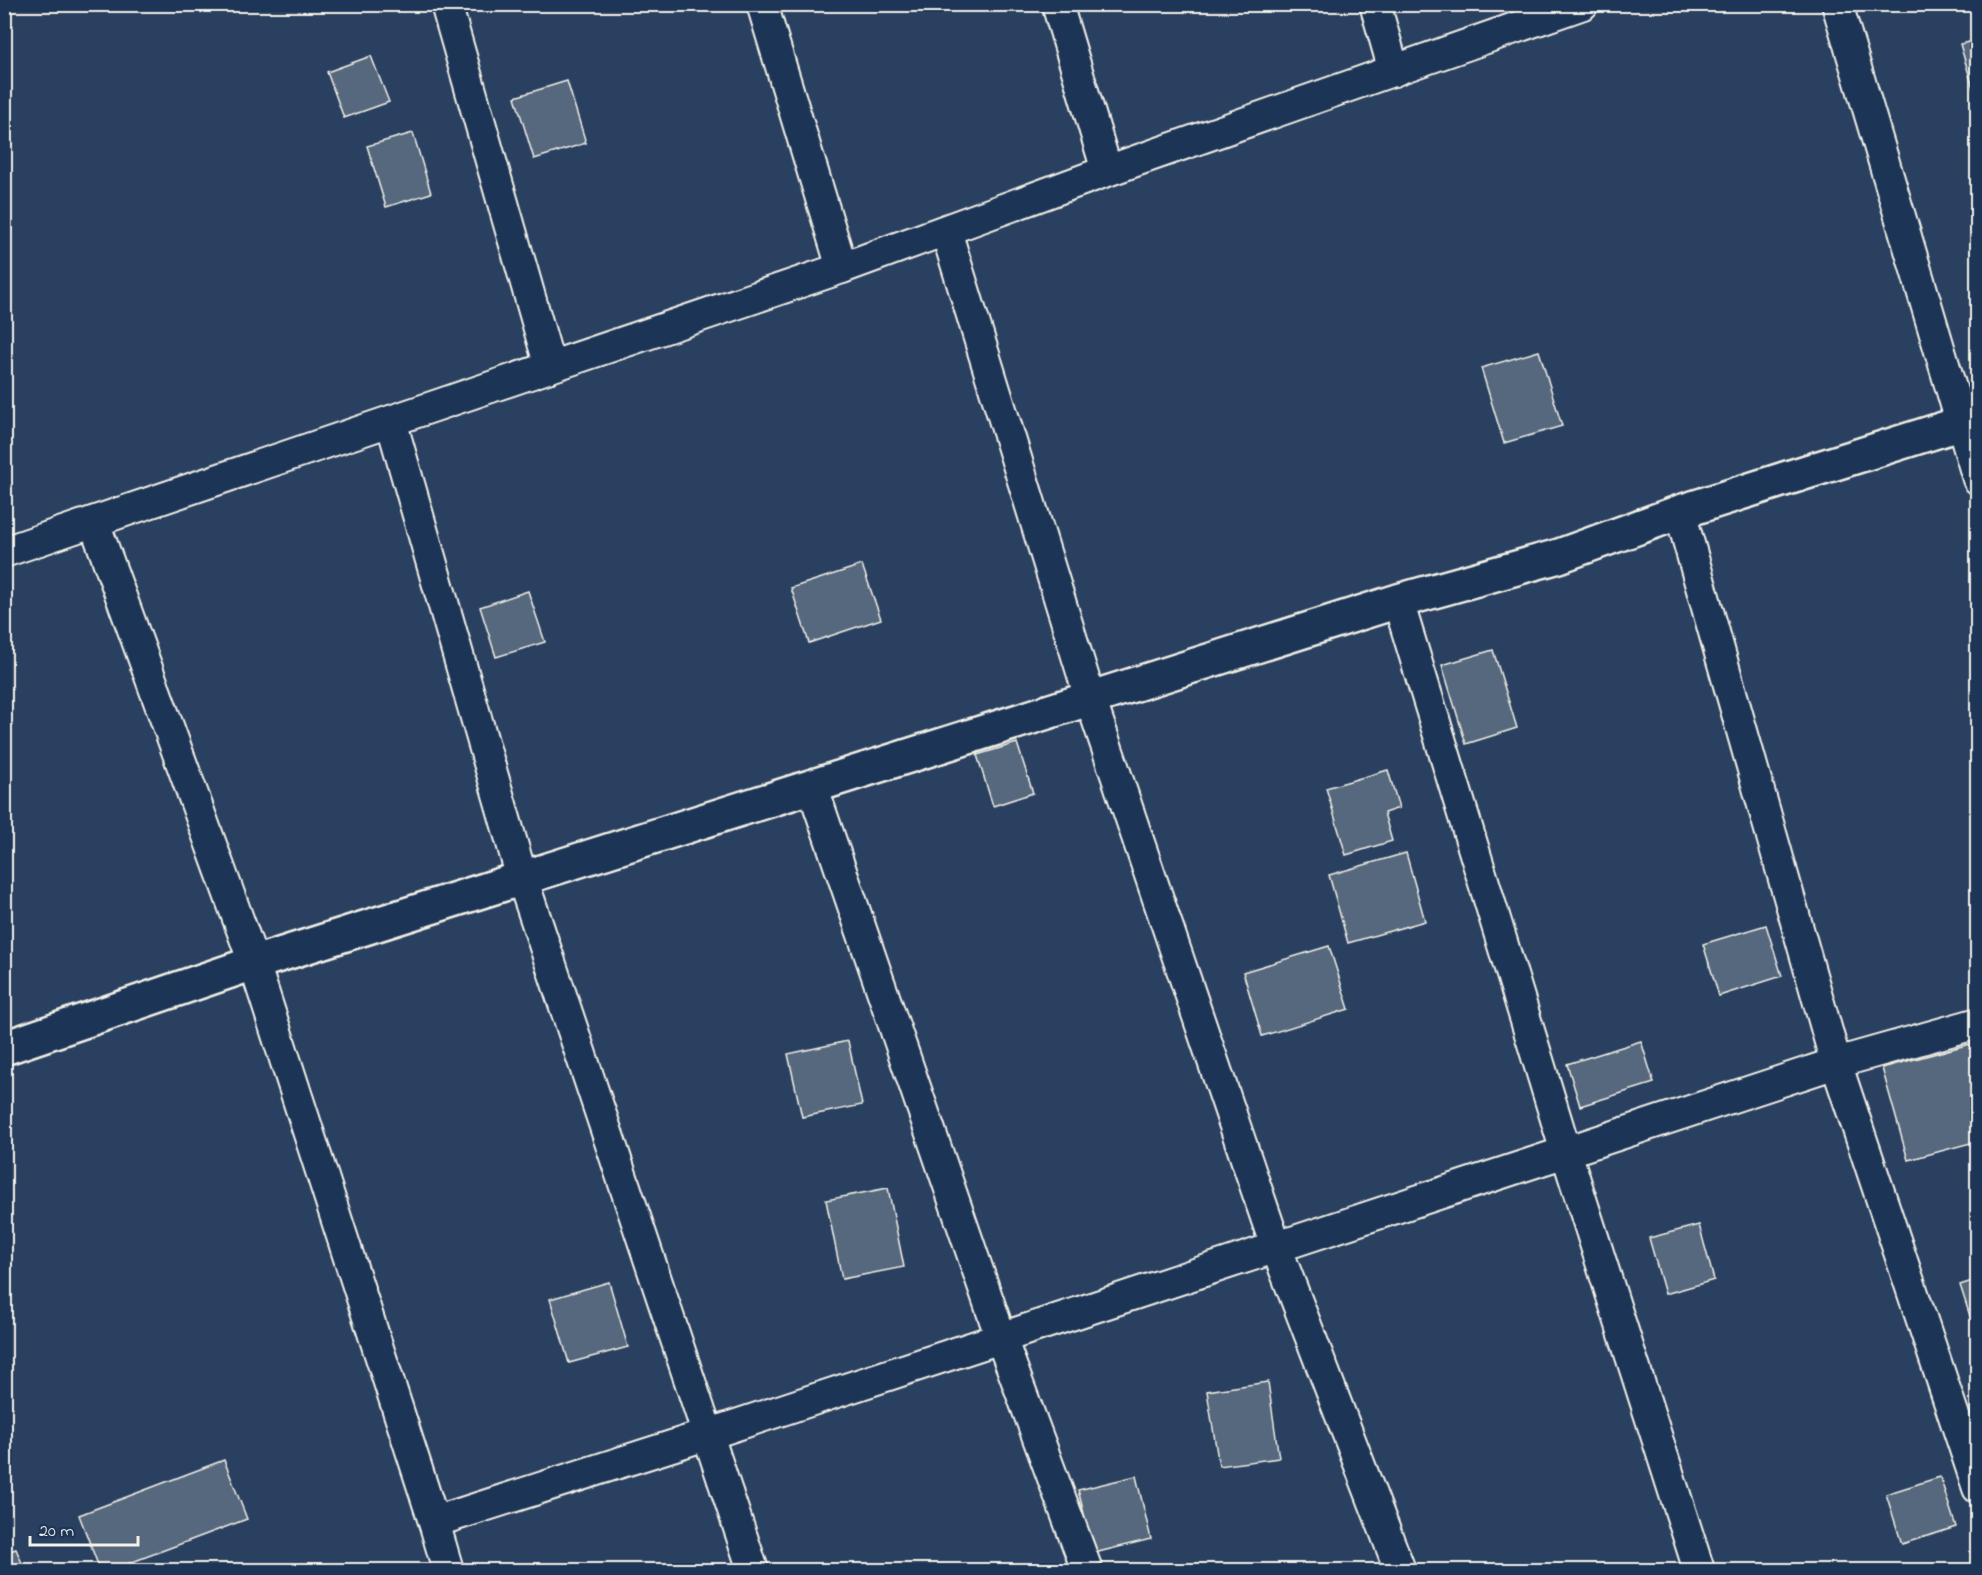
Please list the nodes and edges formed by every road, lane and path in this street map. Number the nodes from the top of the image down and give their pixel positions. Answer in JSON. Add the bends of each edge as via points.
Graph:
{"nodes":[{"id":1,"x":446,"y":4,"type":"edge"},
{"id":2,"x":762,"y":4,"type":"edge"},
{"id":3,"x":1057,"y":4,"type":"edge"},
{"id":4,"x":1375,"y":4,"type":"edge"},
{"id":5,"x":1583,"y":4,"type":"edge"},
{"id":6,"x":1837,"y":4,"type":"edge"},
{"id":7,"x":1394,"y":71,"type":"junction"},
{"id":8,"x":1107,"y":171,"type":"junction"},
{"id":9,"x":946,"y":231,"type":"junction"},
{"id":10,"x":842,"y":268,"type":"junction"},
{"id":11,"x":550,"y":367,"type":"junction"},
{"id":12,"x":391,"y":421,"type":"junction"},
{"id":13,"x":1969,"y":421,"type":"edge"},
{"id":14,"x":1977,"y":479,"type":"edge"},
{"id":15,"x":1680,"y":512,"type":"junction"},
{"id":16,"x":94,"y":522,"type":"junction"},
{"id":17,"x":4,"y":552,"type":"edge"},
{"id":18,"x":1398,"y":601,"type":"junction"},
{"id":19,"x":1090,"y":699,"type":"junction"},
{"id":20,"x":812,"y":786,"type":"junction"},
{"id":21,"x":522,"y":878,"type":"junction"},
{"id":22,"x":254,"y":963,"type":"junction"},
{"id":23,"x":1977,"y":1023,"type":"edge"},
{"id":24,"x":4,"y":1048,"type":"edge"},
{"id":25,"x":1836,"y":1064,"type":"junction"},
{"id":26,"x":1566,"y":1152,"type":"junction"},
{"id":27,"x":1276,"y":1247,"type":"junction"},
{"id":28,"x":1001,"y":1338,"type":"junction"},
{"id":29,"x":706,"y":1435,"type":"junction"},
{"id":30,"x":1977,"y":1488,"type":"edge"},
{"id":31,"x":434,"y":1522,"type":"junction"},
{"id":32,"x":448,"y":1570,"type":"edge"},
{"id":33,"x":753,"y":1570,"type":"edge"},
{"id":34,"x":1087,"y":1570,"type":"edge"},
{"id":35,"x":1400,"y":1570,"type":"edge"},
{"id":36,"x":1699,"y":1570,"type":"edge"}],
"edges":[{"from":1,"to":11,"type":"street"},
{"from":2,"to":10,"type":"street"},
{"from":3,"to":8,"type":"street"},
{"from":4,"to":7,"type":"street"},
{"from":5,"to":7,"type":"street"},
{"from":6,"to":13,"type":"street"},
{"from":7,"to":8,"type":"street"},
{"from":8,"to":9,"type":"street"},
{"from":9,"to":10,"type":"street"},
{"from":9,"to":19,"type":"street"},
{"from":10,"to":11,"type":"street"},
{"from":11,"to":12,"type":"street"},
{"from":12,"to":16,"type":"street"},
{"from":12,"to":21,"type":"street"},
{"from":13,"to":14,"type":"street"},
{"from":13,"to":15,"type":"street"},
{"from":15,"to":18,"type":"street","via":[[1559,556]]},
{"from":15,"to":25,"type":"street"},
{"from":16,"to":17,"type":"street"},
{"from":16,"to":22,"type":"street"},
{"from":18,"to":19,"type":"street"},
{"from":18,"to":26,"type":"street"},
{"from":19,"to":20,"type":"street"},
{"from":19,"to":27,"type":"street"},
{"from":20,"to":21,"type":"street"},
{"from":20,"to":28,"type":"street"},
{"from":21,"to":22,"type":"street"},
{"from":21,"to":29,"type":"street"},
{"from":22,"to":24,"type":"street"},
{"from":22,"to":31,"type":"street"},
{"from":23,"to":25,"type":"street"},
{"from":25,"to":26,"type":"street"},
{"from":25,"to":30,"type":"street"},
{"from":26,"to":27,"type":"street"},
{"from":26,"to":36,"type":"street"},
{"from":27,"to":28,"type":"street"},
{"from":27,"to":35,"type":"street"},
{"from":28,"to":29,"type":"street"},
{"from":28,"to":34,"type":"street"},
{"from":29,"to":31,"type":"street"},
{"from":29,"to":33,"type":"street"},
{"from":31,"to":32,"type":"street"}]}
